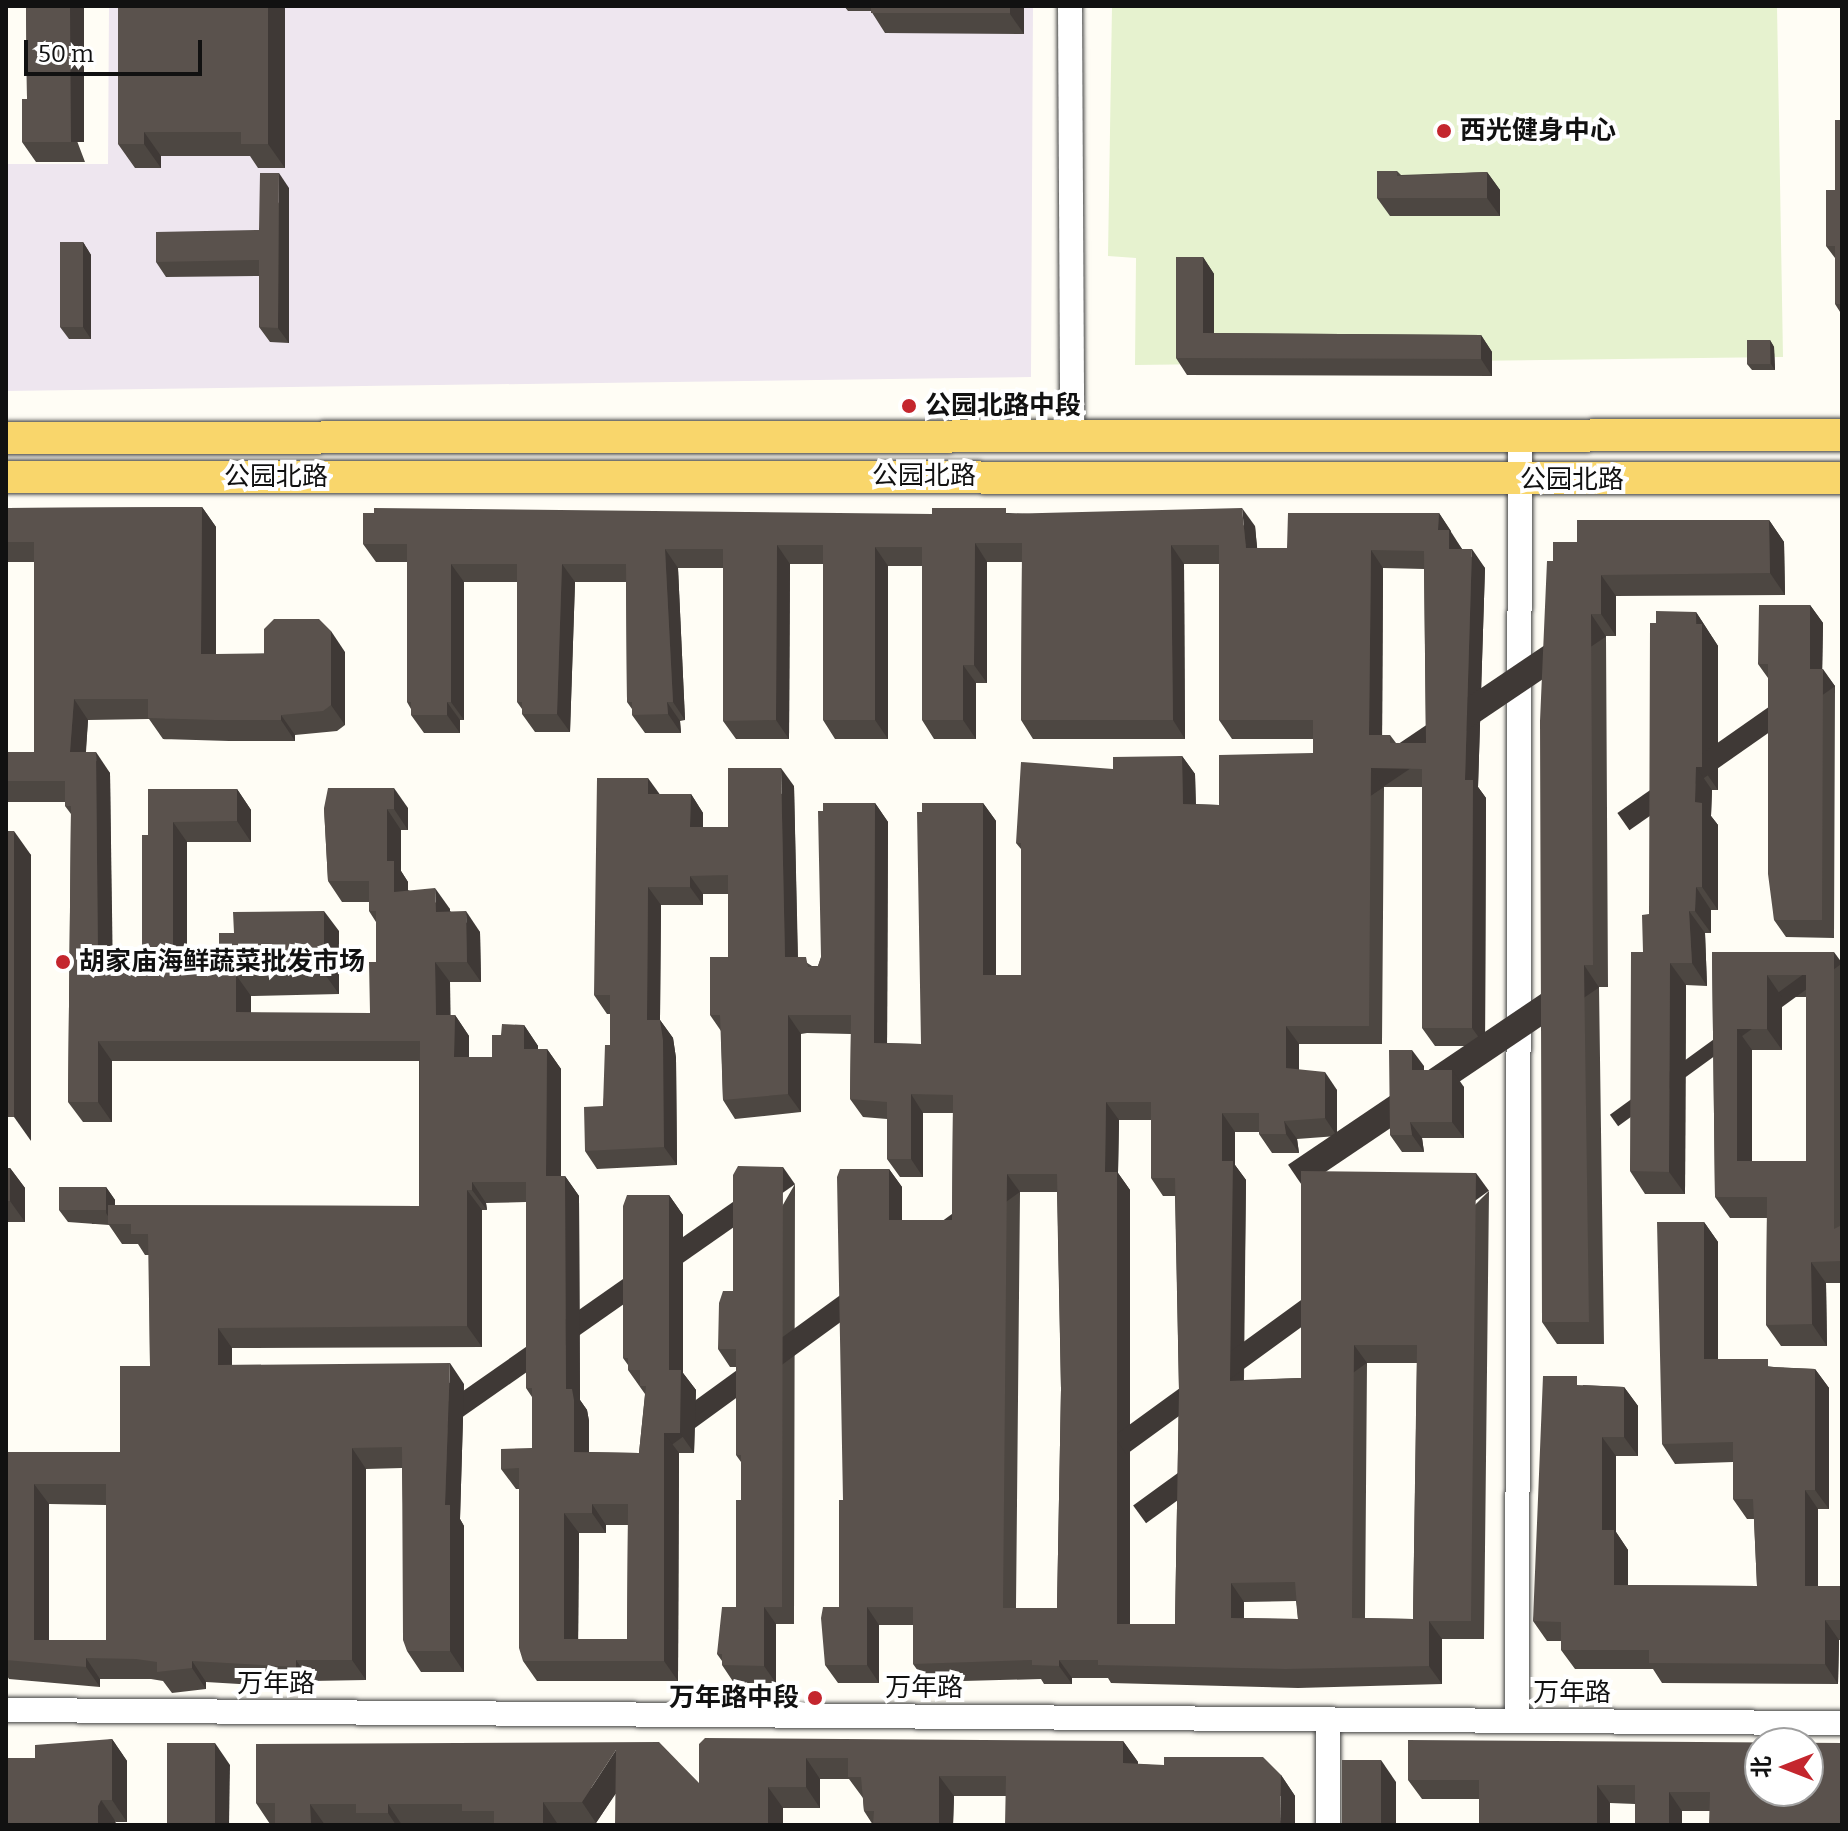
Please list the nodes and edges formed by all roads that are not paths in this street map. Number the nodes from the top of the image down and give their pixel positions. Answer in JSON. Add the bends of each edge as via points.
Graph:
{"nodes":[{"id":1,"x":1070,"y":6,"type":"edge"},
{"id":2,"x":1842,"y":435,"type":"edge"},
{"id":3,"x":1520,"y":437,"type":"junction"},
{"id":4,"x":6,"y":438,"type":"edge"},
{"id":5,"x":1072,"y":440,"type":"junction"},
{"id":6,"x":6,"y":477,"type":"edge"},
{"id":7,"x":1842,"y":478,"type":"edge"},
{"id":8,"x":1520,"y":480,"type":"junction"},
{"id":9,"x":6,"y":1710,"type":"edge"},
{"id":10,"x":1328,"y":1720,"type":"junction"},
{"id":11,"x":1517,"y":1721,"type":"junction"},
{"id":12,"x":1842,"y":1723,"type":"edge"},
{"id":13,"x":1328,"y":1825,"type":"edge"}],
"edges":[{"from":1,"to":5,"type":"street"},
{"from":2,"to":3,"type":"main road","name":"公园北路"},
{"from":3,"to":5,"type":"main road","name":"公园北路"},
{"from":3,"to":8,"type":"street"},
{"from":4,"to":5,"type":"main road","name":"公园北路"},
{"from":6,"to":8,"type":"main road","name":"公园北路"},
{"from":7,"to":8,"type":"main road","name":"公园北路"},
{"from":8,"to":11,"type":"street"},
{"from":9,"to":10,"type":"street","name":"万年路"},
{"from":10,"to":11,"type":"street","name":"万年路"},
{"from":10,"to":13,"type":"street"},
{"from":11,"to":12,"type":"street","name":"万年路"}]}
